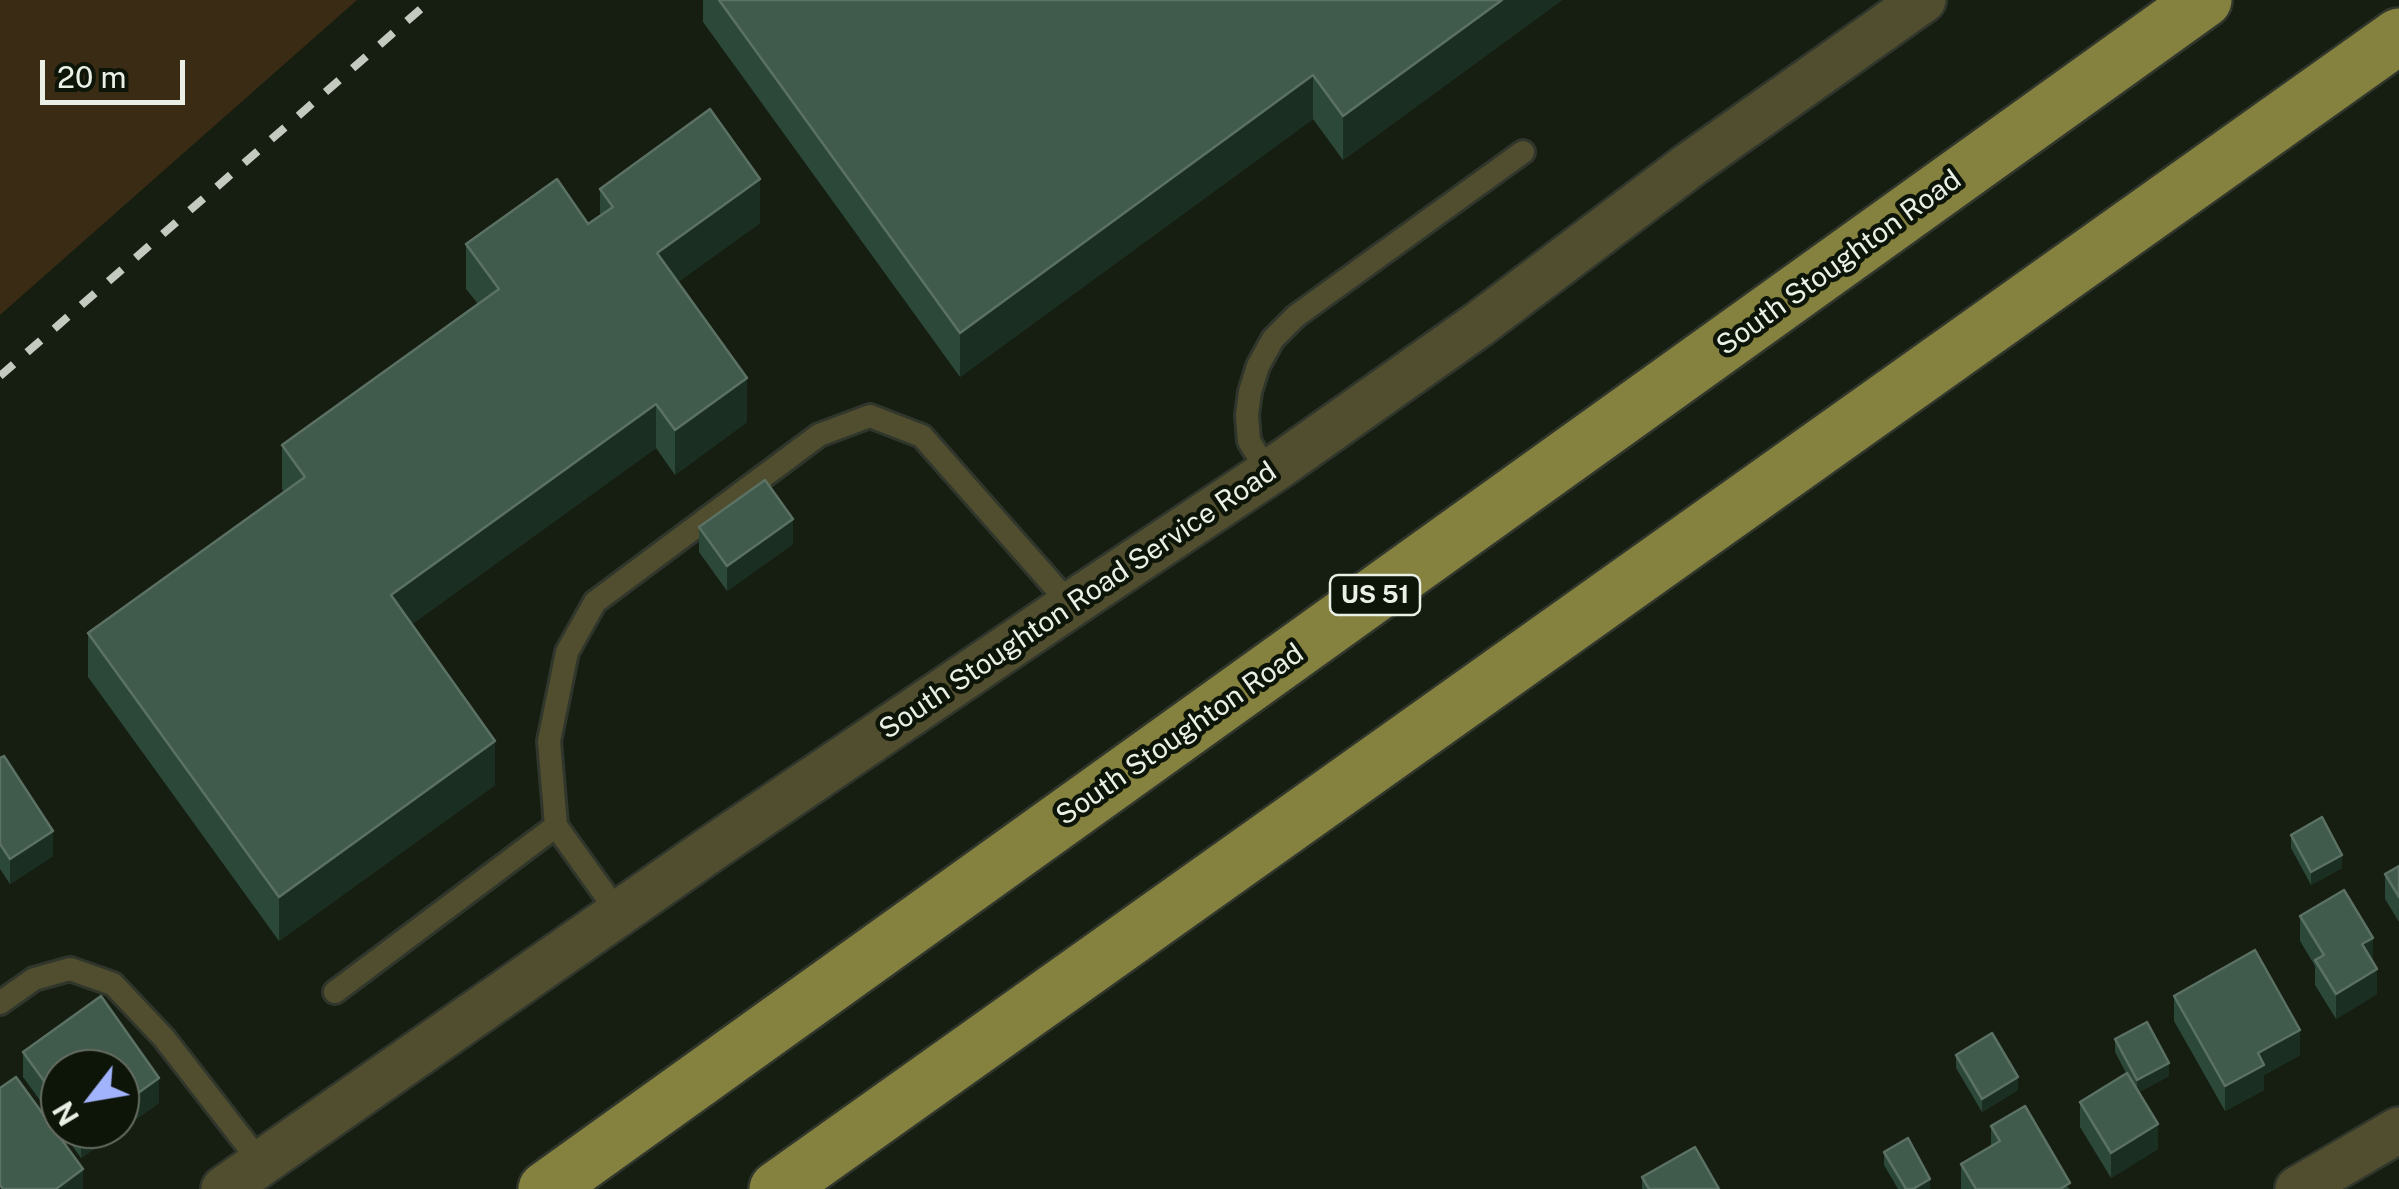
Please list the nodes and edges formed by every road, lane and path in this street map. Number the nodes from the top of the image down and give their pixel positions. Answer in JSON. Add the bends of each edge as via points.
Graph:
{"nodes":[{"id":1,"x":2204,"y":0,"type":"edge"},
{"id":2,"x":1902,"y":6,"type":"edge"},
{"id":3,"x":2399,"y":36,"type":"edge"},
{"id":4,"x":1523,"y":152,"type":"dead end"},
{"id":5,"x":1268,"y":473,"type":"junction"},
{"id":6,"x":1070,"y":604,"type":"junction"},
{"id":7,"x":556,"y":826,"type":"junction"},
{"id":8,"x":619,"y":914,"type":"junction"},
{"id":9,"x":335,"y":992,"type":"dead end"},
{"id":10,"x":0,"y":1003,"type":"edge"},
{"id":11,"x":2399,"y":1130,"type":"edge"},
{"id":12,"x":261,"y":1163,"type":"junction"},
{"id":13,"x":224,"y":1189,"type":"edge"},
{"id":14,"x":546,"y":1189,"type":"edge"},
{"id":15,"x":778,"y":1189,"type":"edge"},
{"id":16,"x":2298,"y":1189,"type":"edge"}],
"edges":[{"from":1,"to":14,"type":"main road","name":"South Stoughton Road","number":"US 51"},
{"from":2,"to":5,"type":"street","name":"South Stoughton Road Service Road","via":[[1478,326]]},
{"from":3,"to":15,"type":"main road"},
{"from":4,"to":5,"type":"lane","via":[[1273,339],[1258,366],[1247,416],[1248,441]]},
{"from":5,"to":6,"type":"street","name":"South Stoughton Road Service Road"},
{"from":6,"to":7,"type":"lane","via":[[922,436],[870,416],[819,435],[595,602],[567,652],[549,741]]},
{"from":6,"to":8,"type":"street","name":"South Stoughton Road Service Road"},
{"from":7,"to":8,"type":"lane"},
{"from":7,"to":9,"type":"lane"},
{"from":8,"to":12,"type":"street","name":"South Stoughton Road Service Road"},
{"from":10,"to":12,"type":"lane","via":[[34,979],[70,969],[113,984]]},
{"from":11,"to":16,"type":"street"},
{"from":12,"to":13,"type":"street","name":"South Stoughton Road Service Road"}]}
